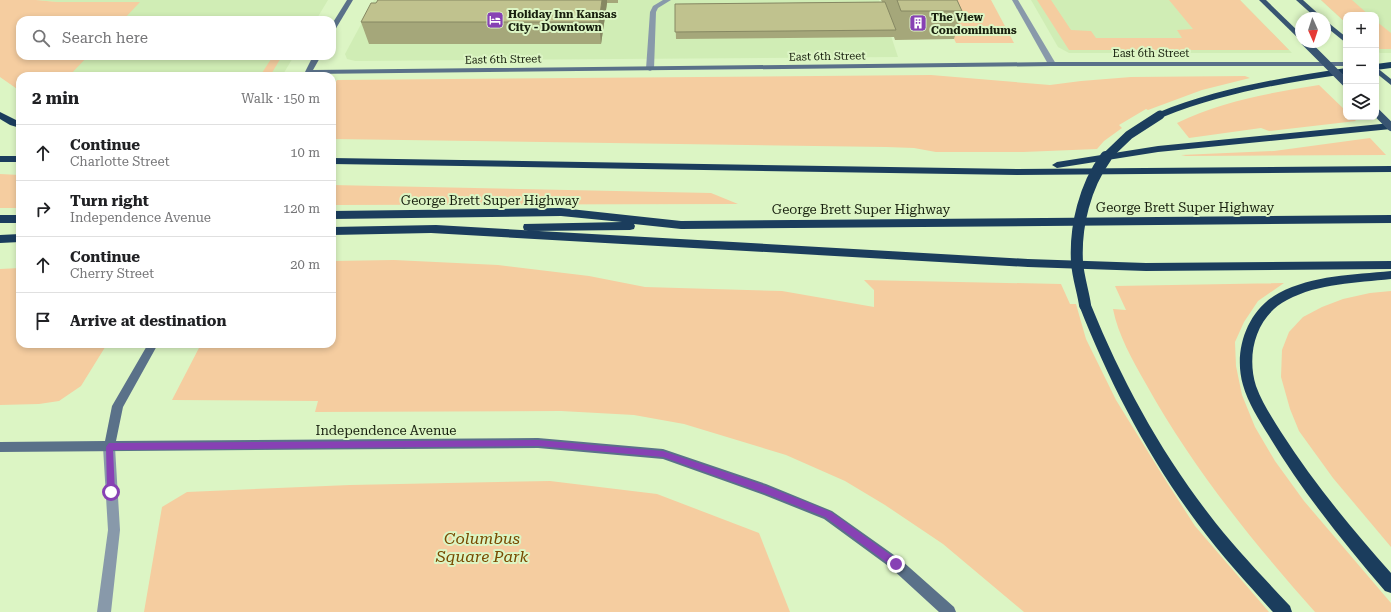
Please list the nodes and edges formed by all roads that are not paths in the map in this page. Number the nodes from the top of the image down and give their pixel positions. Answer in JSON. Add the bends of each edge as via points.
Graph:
{"nodes":[{"id":1,"x":350,"y":0,"type":"edge"},
{"id":2,"x":668,"y":0,"type":"edge"},
{"id":3,"x":1016,"y":0,"type":"edge"},
{"id":4,"x":1262,"y":0,"type":"edge"},
{"id":5,"x":1300,"y":0,"type":"edge"},
{"id":6,"x":1313,"y":12,"type":"edge"},
{"id":7,"x":336,"y":23,"type":"edge"},
{"id":8,"x":1331,"y":27,"type":"edge"},
{"id":9,"x":1295,"y":32,"type":"edge"},
{"id":10,"x":1343,"y":38,"type":"edge"},
{"id":11,"x":1311,"y":48,"type":"edge"},
{"id":12,"x":315,"y":60,"type":"edge"},
{"id":13,"x":1052,"y":64,"type":"junction"},
{"id":14,"x":1343,"y":64,"type":"edge"},
{"id":15,"x":1391,"y":65,"type":"edge"},
{"id":16,"x":1379,"y":67,"type":"edge"},
{"id":17,"x":650,"y":69,"type":"junction"},
{"id":18,"x":1379,"y":70,"type":"edge"},
{"id":19,"x":1343,"y":71,"type":"edge"},
{"id":20,"x":307,"y":72,"type":"edge"},
{"id":21,"x":336,"y":74,"type":"edge"},
{"id":22,"x":1343,"y":80,"type":"edge"},
{"id":23,"x":1391,"y":83,"type":"edge"},
{"id":24,"x":0,"y":115,"type":"edge"},
{"id":25,"x":1379,"y":115,"type":"edge"},
{"id":26,"x":16,"y":124,"type":"edge"},
{"id":27,"x":1391,"y":126,"type":"edge"},
{"id":28,"x":0,"y":159,"type":"edge"},
{"id":29,"x":16,"y":159,"type":"edge"},
{"id":30,"x":336,"y":161,"type":"edge"},
{"id":31,"x":1391,"y":169,"type":"edge"},
{"id":32,"x":1017,"y":172,"type":"junction"},
{"id":33,"x":336,"y":215,"type":"edge"},
{"id":34,"x":0,"y":219,"type":"edge"},
{"id":35,"x":16,"y":219,"type":"edge"},
{"id":36,"x":1391,"y":219,"type":"edge"},
{"id":37,"x":681,"y":225,"type":"junction"},
{"id":38,"x":429,"y":229,"type":"junction"},
{"id":39,"x":336,"y":231,"type":"edge"},
{"id":40,"x":16,"y":238,"type":"edge"},
{"id":41,"x":0,"y":239,"type":"edge"},
{"id":42,"x":1391,"y":265,"type":"edge"},
{"id":43,"x":1391,"y":275,"type":"edge"},
{"id":44,"x":151,"y":348,"type":"edge"},
{"id":45,"x":0,"y":447,"type":"edge"},
{"id":46,"x":109,"y":447,"type":"junction"},
{"id":47,"x":1391,"y":584,"type":"edge"},
{"id":48,"x":104,"y":612,"type":"edge"},
{"id":49,"x":949,"y":612,"type":"edge"},
{"id":50,"x":1284,"y":612,"type":"edge"}],
"edges":[{"from":1,"to":7,"type":"main road"},
{"from":2,"to":17,"type":"street","via":[[655,7],[653,12]]},
{"from":3,"to":13,"type":"street"},
{"from":4,"to":9,"type":"main road"},
{"from":5,"to":6,"type":"main road"},
{"from":8,"to":10,"type":"main road"},
{"from":11,"to":22,"type":"main road","bridge":true},
{"from":12,"to":20,"type":"main road"},
{"from":13,"to":14,"type":"main road","name":"East 6th Street"},
{"from":13,"to":17,"type":"main road","name":"East 6th Street"},
{"from":15,"to":16,"type":"highway"},
{"from":17,"to":21,"type":"main road","name":"East 6th Street"},
{"from":18,"to":23,"type":"main road"},
{"from":19,"to":50,"type":"highway","bridge":true,"via":[[1246,86],[1184,104],[1135,129],[1115,145],[1097,167],[1085,194],[1078,229],[1077,262],[1086,305],[1101,346],[1124,393],[1153,445],[1192,504],[1233,556]]},
{"from":24,"to":26,"type":"highway"},
{"from":25,"to":27,"type":"main road","bridge":true},
{"from":27,"to":32,"type":"highway","via":[[1158,149]]},
{"from":28,"to":29,"type":"highway"},
{"from":30,"to":32,"type":"highway"},
{"from":31,"to":32,"type":"highway"},
{"from":33,"to":37,"type":"highway","name":"George Brett Super Highway","via":[[561,212]]},
{"from":34,"to":35,"type":"highway"},
{"from":36,"to":37,"type":"highway","name":"George Brett Super Highway"},
{"from":37,"to":38,"type":"highway"},
{"from":38,"to":39,"type":"highway"},
{"from":38,"to":42,"type":"highway","via":[[1028,263],[1146,267]]},
{"from":40,"to":41,"type":"highway"},
{"from":43,"to":47,"type":"highway","via":[[1315,285],[1282,297],[1262,311],[1247,342],[1246,360],[1248,381],[1257,403],[1305,480],[1344,531]]},
{"from":44,"to":46,"type":"main road","via":[[118,406]]},
{"from":45,"to":46,"type":"main road","name":"Independence Avenue"},
{"from":46,"to":48,"type":"street","via":[[114,530]]},
{"from":46,"to":49,"type":"main road","name":"Independence Avenue","via":[[538,443],[663,454],[828,515],[896,564]]}]}
